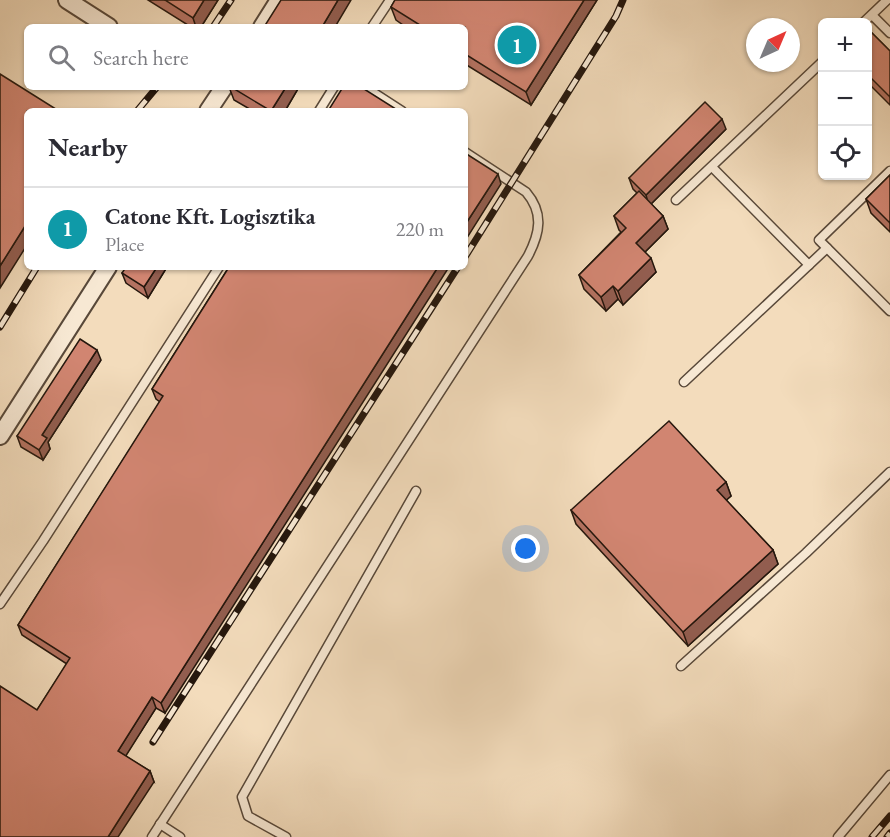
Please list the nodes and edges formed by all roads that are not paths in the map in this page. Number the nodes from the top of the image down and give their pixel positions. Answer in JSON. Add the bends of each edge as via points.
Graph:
{"nodes":[{"id":1,"x":67,"y":0,"type":"edge"},
{"id":2,"x":279,"y":0,"type":"edge"},
{"id":3,"x":390,"y":0,"type":"edge"},
{"id":4,"x":887,"y":0,"type":"edge"},
{"id":5,"x":872,"y":15,"type":"junction"},
{"id":6,"x":869,"y":18,"type":"edge"},
{"id":7,"x":104,"y":24,"type":"edge"},
{"id":8,"x":264,"y":24,"type":"edge"},
{"id":9,"x":374,"y":24,"type":"edge"},
{"id":10,"x":890,"y":33,"type":"edge"},
{"id":11,"x":818,"y":66,"type":"edge"},
{"id":12,"x":332,"y":90,"type":"edge"},
{"id":13,"x":370,"y":90,"type":"edge"},
{"id":14,"x":220,"y":92,"type":"edge"},
{"id":15,"x":210,"y":108,"type":"edge"},
{"id":16,"x":321,"y":108,"type":"edge"},
{"id":17,"x":397,"y":108,"type":"edge"},
{"id":18,"x":468,"y":154,"type":"edge"},
{"id":19,"x":712,"y":167,"type":"junction"},
{"id":20,"x":890,"y":171,"type":"edge"},
{"id":21,"x":676,"y":200,"type":"dead end"},
{"id":22,"x":827,"y":248,"type":"junction"},
{"id":23,"x":809,"y":265,"type":"junction"},
{"id":24,"x":106,"y":270,"type":"edge"},
{"id":25,"x":217,"y":270,"type":"edge"},
{"id":26,"x":890,"y":311,"type":"edge"},
{"id":27,"x":684,"y":382,"type":"dead end"},
{"id":28,"x":0,"y":436,"type":"edge"},
{"id":29,"x":890,"y":472,"type":"edge"},
{"id":30,"x":416,"y":491,"type":"dead end"},
{"id":31,"x":0,"y":604,"type":"edge"},
{"id":32,"x":681,"y":666,"type":"dead end"},
{"id":33,"x":890,"y":775,"type":"edge"},
{"id":34,"x":160,"y":824,"type":"junction"},
{"id":35,"x":152,"y":837,"type":"edge"},
{"id":36,"x":180,"y":837,"type":"edge"},
{"id":37,"x":286,"y":837,"type":"edge"},
{"id":38,"x":838,"y":837,"type":"edge"}],
"edges":[{"from":1,"to":7,"type":"street"},
{"from":2,"to":8,"type":"street"},
{"from":3,"to":9,"type":"lane"},
{"from":4,"to":5,"type":"lane"},
{"from":5,"to":6,"type":"lane"},
{"from":5,"to":10,"type":"lane"},
{"from":11,"to":19,"type":"lane"},
{"from":12,"to":16,"type":"lane"},
{"from":13,"to":17,"type":"lane"},
{"from":14,"to":15,"type":"street"},
{"from":18,"to":34,"type":"lane","via":[[534,201],[539,225],[536,239]]},
{"from":19,"to":21,"type":"lane"},
{"from":19,"to":23,"type":"lane"},
{"from":20,"to":22,"type":"lane","via":[[819,240]]},
{"from":22,"to":23,"type":"lane"},
{"from":22,"to":26,"type":"lane"},
{"from":23,"to":27,"type":"lane"},
{"from":24,"to":28,"type":"street"},
{"from":25,"to":31,"type":"lane"},
{"from":29,"to":32,"type":"lane"},
{"from":30,"to":37,"type":"lane","via":[[242,797],[248,816]]},
{"from":33,"to":38,"type":"lane"},
{"from":34,"to":35,"type":"lane"},
{"from":34,"to":36,"type":"lane"}]}
